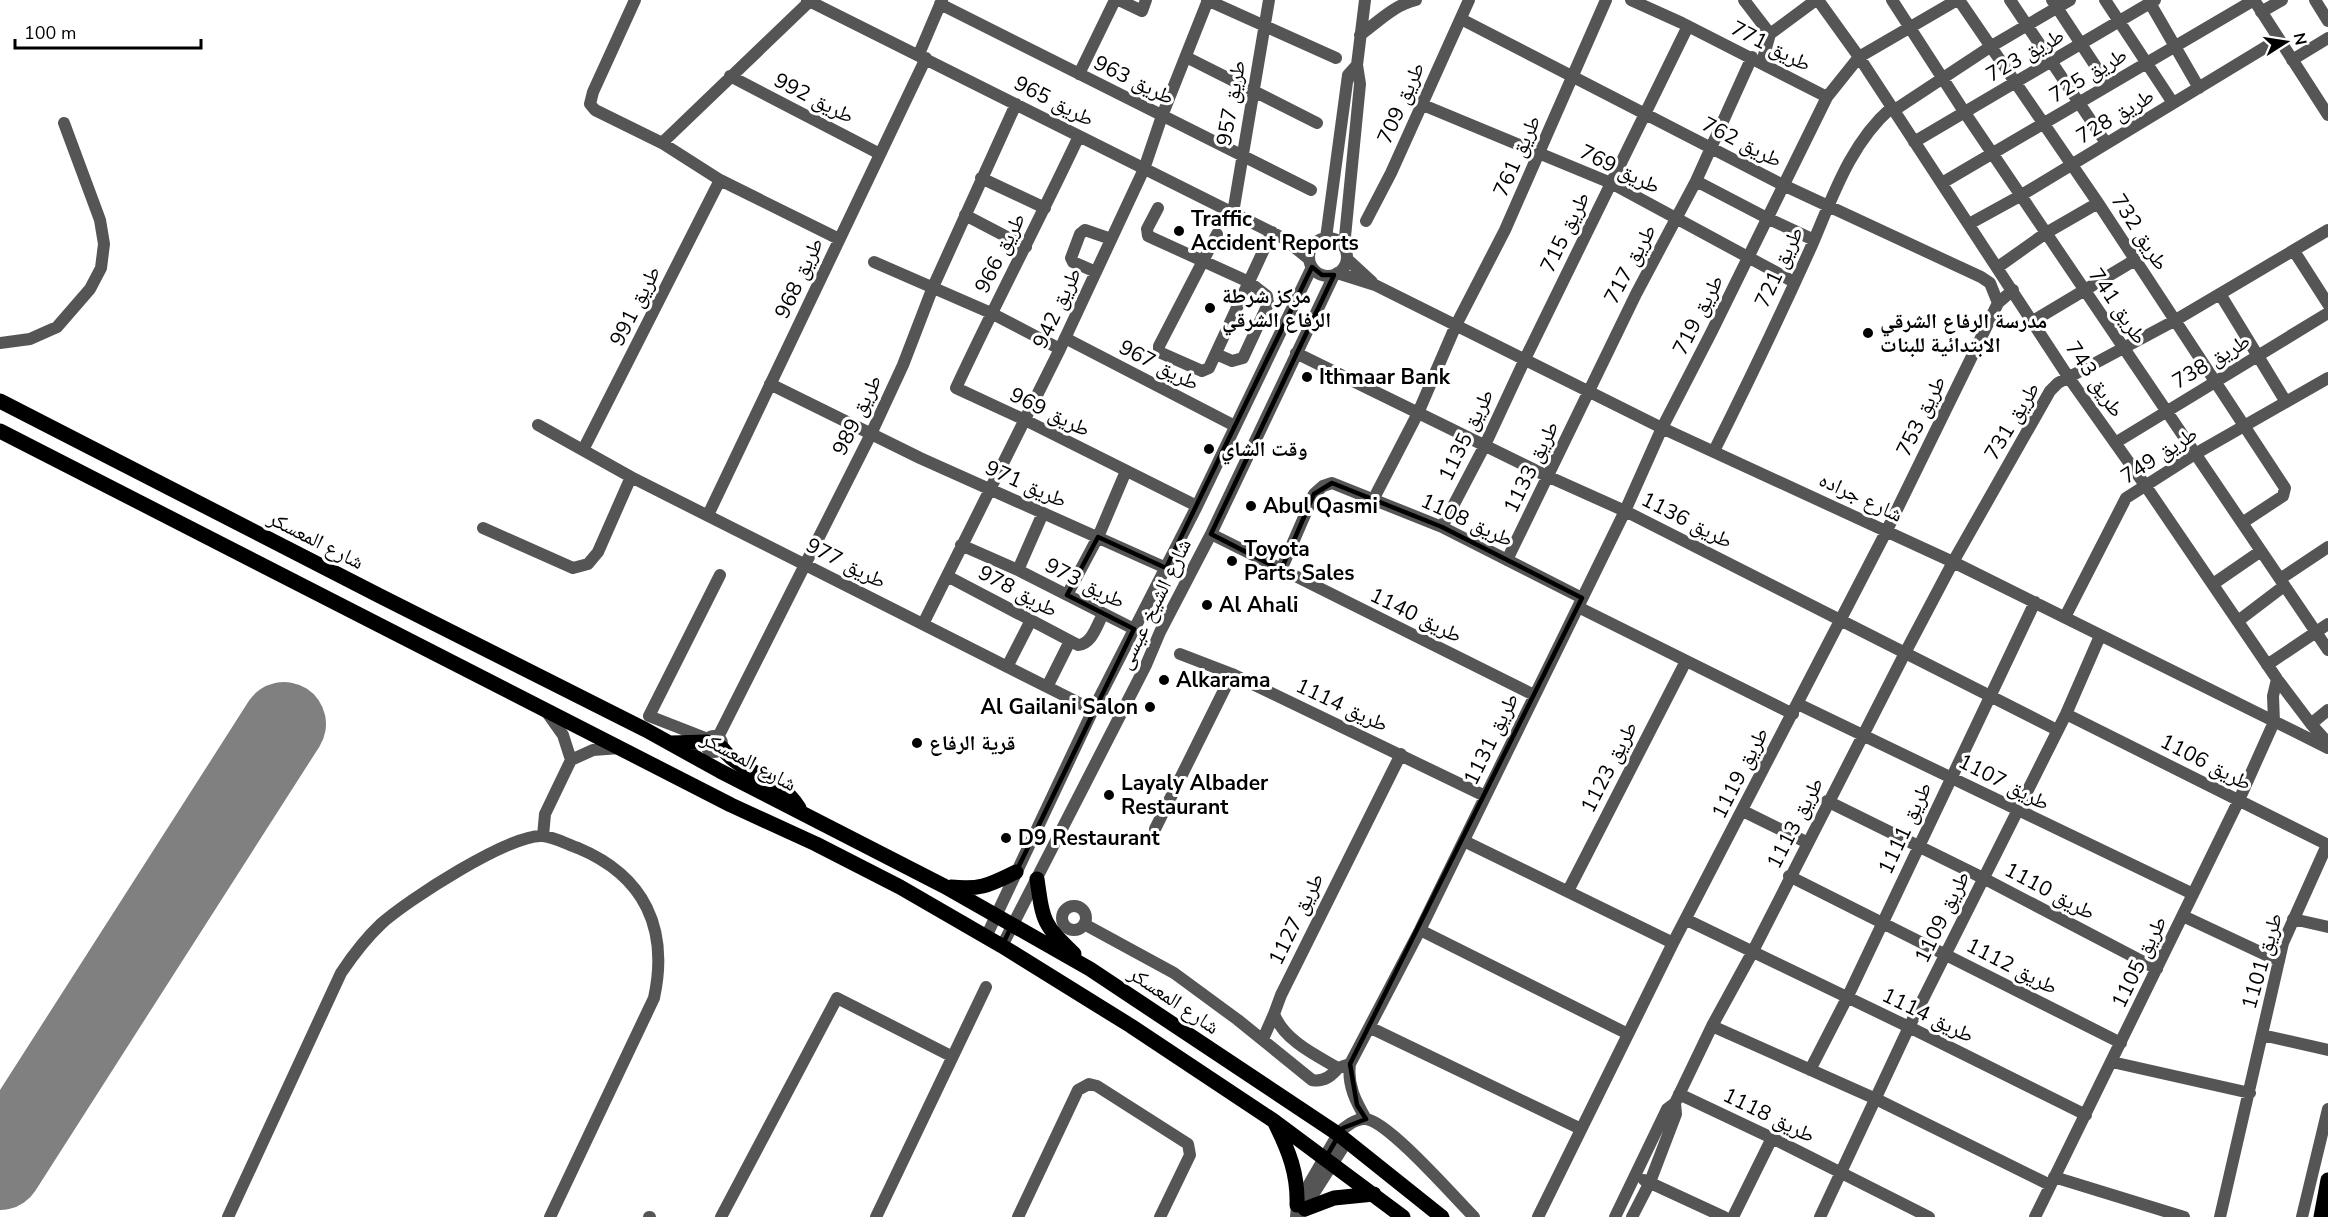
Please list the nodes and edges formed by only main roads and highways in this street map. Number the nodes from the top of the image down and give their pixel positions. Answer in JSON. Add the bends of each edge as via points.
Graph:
{"nodes":[{"id":1,"x":0,"y":401,"type":"edge"},
{"id":2,"x":0,"y":431,"type":"edge"},
{"id":3,"x":670,"y":743,"type":"junction"},
{"id":4,"x":802,"y":813,"type":"junction"},
{"id":5,"x":1016,"y":872,"type":"road end"},
{"id":6,"x":1037,"y":879,"type":"road end"},
{"id":7,"x":944,"y":886,"type":"junction"},
{"id":8,"x":1089,"y":969,"type":"junction"},
{"id":9,"x":1274,"y":1121,"type":"junction"},
{"id":10,"x":2328,"y":1180,"type":"edge"},
{"id":11,"x":1374,"y":1194,"type":"junction"},
{"id":12,"x":1299,"y":1212,"type":"edge"},
{"id":13,"x":1403,"y":1217,"type":"edge"},
{"id":14,"x":1442,"y":1217,"type":"edge"},
{"id":15,"x":2321,"y":1217,"type":"edge"}],
"edges":[{"from":1,"to":3,"type":"main road","name":"شارع المعسكر"},
{"from":2,"to":9,"type":"main road","via":[[731,805],[879,876],[1131,1026]]},
{"from":3,"to":4,"type":"main road","name":"شارع المعسكر"},
{"from":3,"to":4,"type":"main road","via":[[714,741],[735,761],[778,784]]},
{"from":4,"to":7,"type":"main road","name":"شارع المعسكر"},
{"from":5,"to":7,"type":"main road","via":[[974,889]]},
{"from":6,"to":8,"type":"main road","via":[[1046,924]]},
{"from":7,"to":8,"type":"main road","name":"شارع المعسكر"},
{"from":8,"to":14,"type":"main road","name":"شارع المعسكر","via":[[1343,1138]]},
{"from":9,"to":11,"type":"main road"},
{"from":9,"to":12,"type":"main road","via":[[1294,1166]]},
{"from":10,"to":15,"type":"main road"},
{"from":11,"to":12,"type":"main road","via":[[1341,1197]]},
{"from":11,"to":13,"type":"main road"}]}
